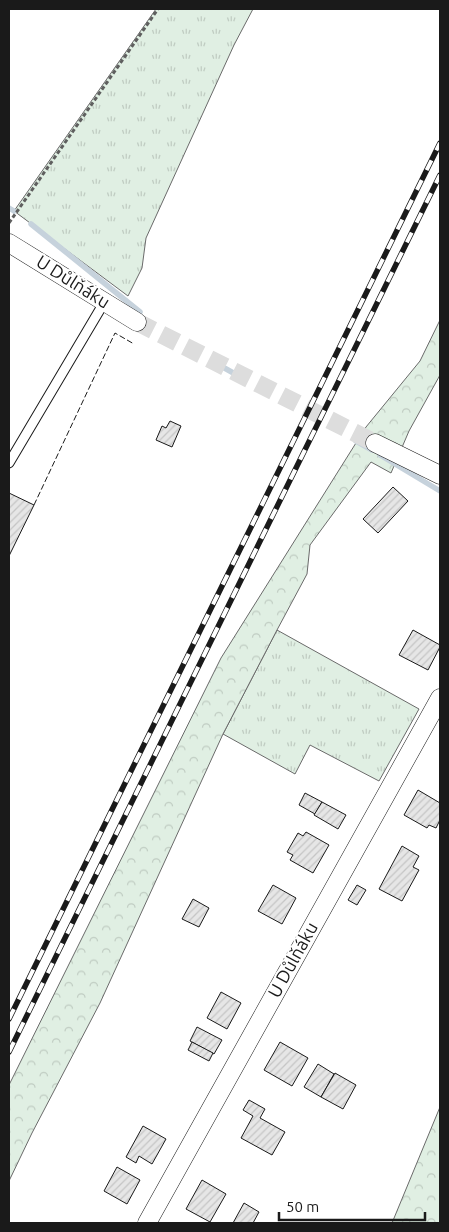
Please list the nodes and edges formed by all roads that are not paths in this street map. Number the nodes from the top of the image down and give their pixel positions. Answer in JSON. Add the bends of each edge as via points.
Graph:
{"nodes":[{"id":1,"x":9,"y":243,"type":"edge"},
{"id":2,"x":105,"y":301,"type":"junction"},
{"id":3,"x":137,"y":322,"type":"tunnel mouth"},
{"id":4,"x":375,"y":443,"type":"tunnel mouth"},
{"id":5,"x":9,"y":463,"type":"edge"},
{"id":6,"x":440,"y":475,"type":"edge"},
{"id":7,"x":440,"y":698,"type":"edge"},
{"id":8,"x":147,"y":1223,"type":"edge"}],
"edges":[{"from":1,"to":2,"type":"street","name":"U Důlňáku"},
{"from":2,"to":3,"type":"street","name":"U Důlňáku"},
{"from":2,"to":5,"type":"lane"},
{"from":4,"to":6,"type":"street"},
{"from":7,"to":8,"type":"street","name":"U Důlňáku"}]}
